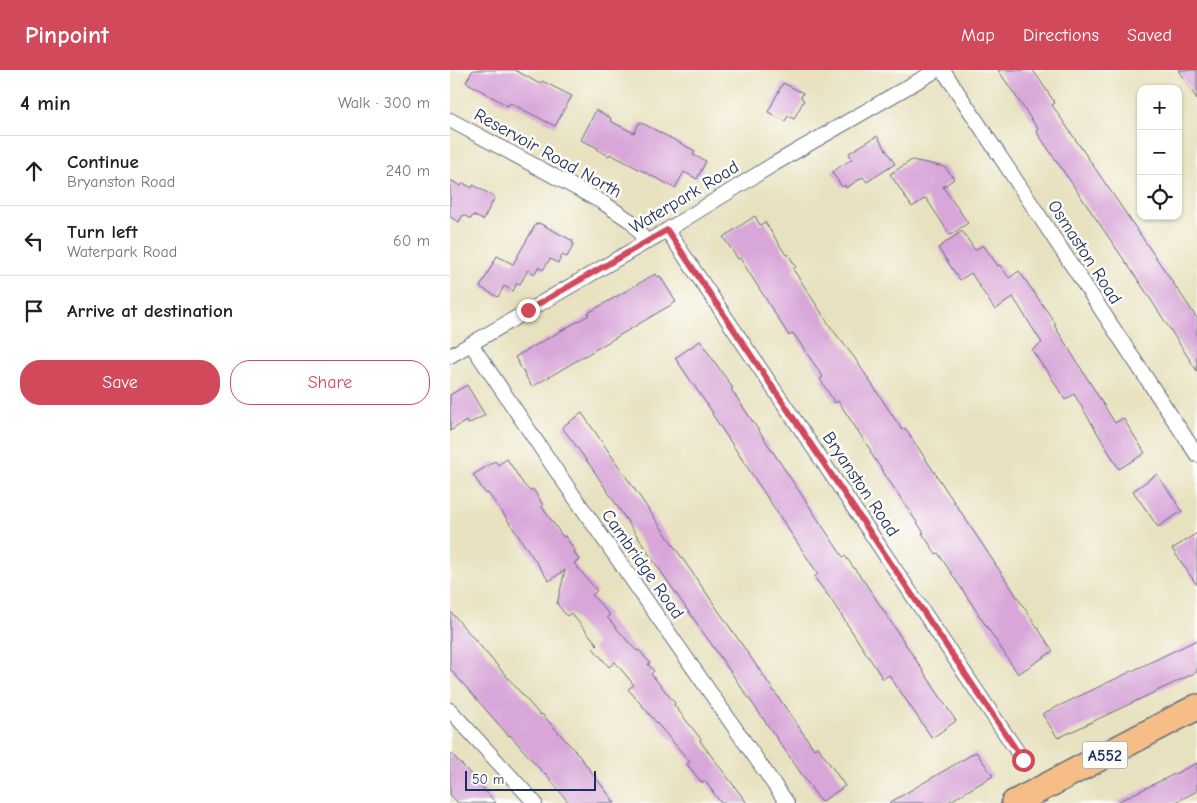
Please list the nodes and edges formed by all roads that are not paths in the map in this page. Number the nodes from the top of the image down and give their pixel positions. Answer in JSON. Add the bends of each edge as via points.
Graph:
{"nodes":[{"id":1,"x":937,"y":70,"type":"edge"},
{"id":2,"x":943,"y":70,"type":"edge"},
{"id":3,"x":450,"y":120,"type":"edge"},
{"id":4,"x":667,"y":230,"type":"junction"},
{"id":5,"x":646,"y":242,"type":"junction"},
{"id":6,"x":471,"y":344,"type":"junction"},
{"id":7,"x":450,"y":356,"type":"edge"},
{"id":8,"x":1197,"y":455,"type":"edge"},
{"id":9,"x":1197,"y":707,"type":"edge"},
{"id":10,"x":450,"y":710,"type":"edge"},
{"id":11,"x":1023,"y":760,"type":"dead end"},
{"id":12,"x":535,"y":803,"type":"edge"},
{"id":13,"x":787,"y":803,"type":"edge"},
{"id":14,"x":1014,"y":803,"type":"edge"}],
"edges":[{"from":1,"to":4,"type":"street","name":"Waterpark Road"},
{"from":2,"to":8,"type":"street","name":"Osmaston Road"},
{"from":3,"to":5,"type":"street","name":"Reservoir Road North","via":[[602,202],[632,222]]},
{"from":4,"to":5,"type":"street","name":"Waterpark Road"},
{"from":4,"to":11,"type":"street","name":"Bryanston Road"},
{"from":5,"to":6,"type":"street","name":"Waterpark Road"},
{"from":6,"to":7,"type":"street","name":"Waterpark Road"},
{"from":6,"to":13,"type":"street","name":"Cambridge Road"},
{"from":9,"to":14,"type":"highway","number":"A552"},
{"from":10,"to":12,"type":"street"}]}
